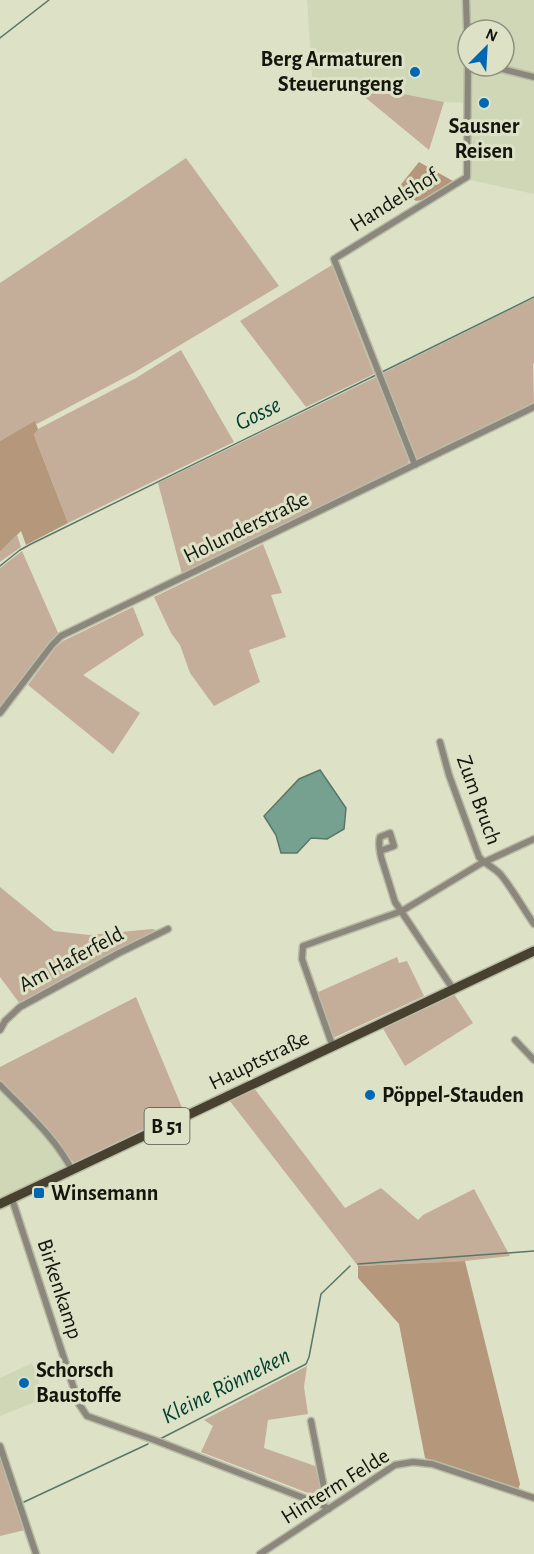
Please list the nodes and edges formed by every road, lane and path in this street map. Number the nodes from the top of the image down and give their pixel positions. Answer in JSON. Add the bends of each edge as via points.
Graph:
{"nodes":[{"id":1,"x":466,"y":0,"type":"edge"},
{"id":2,"x":467,"y":18,"type":"edge"},
{"id":3,"x":516,"y":72,"type":"edge"},
{"id":4,"x":534,"y":77,"type":"edge"},
{"id":5,"x":468,"y":78,"type":"edge"},
{"id":6,"x":534,"y":407,"type":"edge"},
{"id":7,"x":415,"y":465,"type":"junction"},
{"id":8,"x":0,"y":713,"type":"edge"},
{"id":9,"x":440,"y":742,"type":"dead end"},
{"id":10,"x":534,"y":839,"type":"edge"},
{"id":11,"x":380,"y":851,"type":"dead end"},
{"id":12,"x":483,"y":862,"type":"junction"},
{"id":13,"x":402,"y":912,"type":"junction"},
{"id":14,"x":534,"y":924,"type":"edge"},
{"id":15,"x":168,"y":929,"type":"dead end"},
{"id":16,"x":534,"y":951,"type":"edge"},
{"id":17,"x":453,"y":989,"type":"junction"},
{"id":18,"x":0,"y":1030,"type":"edge"},
{"id":19,"x":515,"y":1040,"type":"dead end"},
{"id":20,"x":333,"y":1047,"type":"junction"},
{"id":21,"x":534,"y":1060,"type":"edge"},
{"id":22,"x":0,"y":1085,"type":"edge"},
{"id":23,"x":72,"y":1170,"type":"junction"},
{"id":24,"x":12,"y":1199,"type":"junction"},
{"id":25,"x":0,"y":1204,"type":"edge"},
{"id":26,"x":311,"y":1421,"type":"dead end"},
{"id":27,"x":0,"y":1446,"type":"edge"},
{"id":28,"x":534,"y":1498,"type":"edge"},
{"id":29,"x":322,"y":1504,"type":"junction"},
{"id":30,"x":329,"y":1509,"type":"junction"},
{"id":31,"x":36,"y":1554,"type":"edge"},
{"id":32,"x":260,"y":1554,"type":"edge"}],
"edges":[{"from":1,"to":2,"type":"street","name":"Handelshof"},
{"from":3,"to":4,"type":"street"},
{"from":5,"to":7,"type":"street","name":"Handelshof","via":[[467,177],[334,259]]},
{"from":6,"to":7,"type":"street","name":"Holunderstraße"},
{"from":7,"to":8,"type":"street","name":"Holunderstraße","via":[[61,636]]},
{"from":9,"to":12,"type":"street","name":"Zum Bruch"},
{"from":10,"to":12,"type":"street"},
{"from":11,"to":13,"type":"street","via":[[395,902]]},
{"from":12,"to":13,"type":"street"},
{"from":12,"to":14,"type":"street","name":"Zum Bruch","via":[[500,874]]},
{"from":13,"to":17,"type":"street"},
{"from":13,"to":20,"type":"street","via":[[303,946],[302,959]]},
{"from":15,"to":18,"type":"street","name":"Am Haferfeld","via":[[20,1006]]},
{"from":16,"to":17,"type":"main road","name":"Hauptstraße","number":"B 51"},
{"from":17,"to":20,"type":"main road","name":"Hauptstraße","number":"B 51"},
{"from":19,"to":21,"type":"street"},
{"from":20,"to":23,"type":"main road","name":"Hauptstraße","number":"B 51"},
{"from":22,"to":23,"type":"street","via":[[43,1130]]},
{"from":23,"to":24,"type":"main road","name":"Hauptstraße","number":"B 51"},
{"from":24,"to":25,"type":"main road","name":"Hauptstraße","number":"B 51"},
{"from":24,"to":29,"type":"street","name":"Birkenkamp","via":[[79,1404],[87,1416]]},
{"from":26,"to":29,"type":"street","via":[[326,1498]]},
{"from":27,"to":31,"type":"street"},
{"from":28,"to":30,"type":"street","name":"Hinterm Felde","via":[[454,1470],[413,1462],[395,1465]]},
{"from":29,"to":30,"type":"street","name":"Birkenkamp"},
{"from":30,"to":32,"type":"street","name":"Hinterm Felde"}]}
